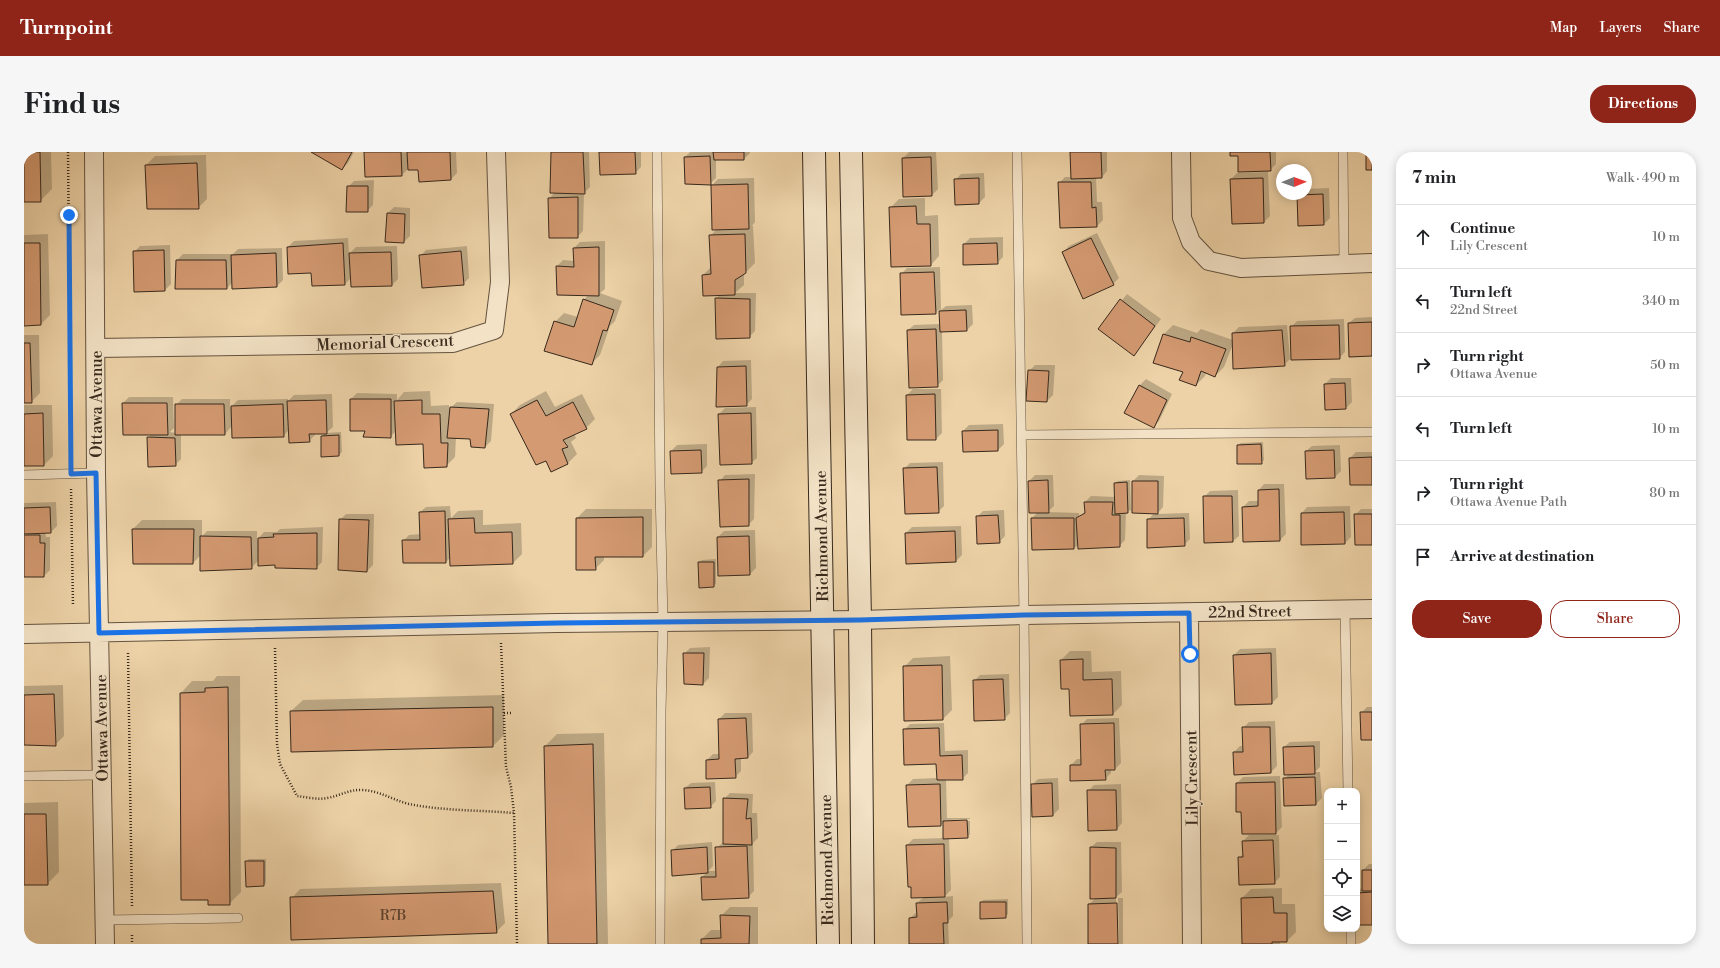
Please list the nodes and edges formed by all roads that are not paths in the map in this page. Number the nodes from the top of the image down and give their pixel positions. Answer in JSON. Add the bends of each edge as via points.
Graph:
{"nodes":[{"id":1,"x":94,"y":152,"type":"edge"},
{"id":2,"x":496,"y":152,"type":"edge"},
{"id":3,"x":657,"y":152,"type":"edge"},
{"id":4,"x":814,"y":152,"type":"edge"},
{"id":5,"x":851,"y":152,"type":"edge"},
{"id":6,"x":1017,"y":152,"type":"edge"},
{"id":7,"x":1181,"y":152,"type":"edge"},
{"id":8,"x":1342,"y":152,"type":"edge"},
{"id":9,"x":1372,"y":263,"type":"edge"},
{"id":10,"x":1344,"y":264,"type":"junction"},
{"id":11,"x":96,"y":348,"type":"junction"},
{"id":12,"x":1372,"y":432,"type":"edge"},
{"id":13,"x":1022,"y":435,"type":"junction"},
{"id":14,"x":96,"y":473,"type":"junction"},
{"id":15,"x":24,"y":475,"type":"edge"},
{"id":16,"x":1372,"y":608,"type":"edge"},
{"id":17,"x":1345,"y":609,"type":"junction"},
{"id":18,"x":1189,"y":613,"type":"junction"},
{"id":19,"x":1024,"y":615,"type":"junction"},
{"id":20,"x":823,"y":620,"type":"junction"},
{"id":21,"x":860,"y":620,"type":"junction"},
{"id":22,"x":663,"y":622,"type":"junction"},
{"id":23,"x":99,"y":633,"type":"junction"},
{"id":24,"x":24,"y":634,"type":"edge"},
{"id":25,"x":102,"y":775,"type":"junction"},
{"id":26,"x":24,"y":776,"type":"edge"},
{"id":27,"x":1348,"y":788,"type":"edge"},
{"id":28,"x":238,"y":918,"type":"dead end"},
{"id":29,"x":105,"y":920,"type":"junction"},
{"id":30,"x":1351,"y":932,"type":"edge"},
{"id":31,"x":105,"y":944,"type":"edge"},
{"id":32,"x":660,"y":944,"type":"edge"},
{"id":33,"x":828,"y":944,"type":"edge"},
{"id":34,"x":863,"y":944,"type":"edge"},
{"id":35,"x":1027,"y":944,"type":"edge"},
{"id":36,"x":1192,"y":944,"type":"edge"},
{"id":37,"x":1351,"y":944,"type":"edge"}],
"edges":[{"from":1,"to":11,"type":"street","name":"Ottawa Avenue"},
{"from":2,"to":11,"type":"street","name":"Memorial Crescent","via":[[500,282],[494,330],[453,343]]},
{"from":3,"to":22,"type":"lane"},
{"from":4,"to":20,"type":"main road","name":"Richmond Avenue"},
{"from":5,"to":21,"type":"main road"},
{"from":6,"to":13,"type":"lane"},
{"from":7,"to":10,"type":"street","via":[[1182,218],[1191,242],[1209,261],[1241,268]]},
{"from":8,"to":10,"type":"lane"},
{"from":9,"to":10,"type":"street"},
{"from":11,"to":14,"type":"street","name":"Ottawa Avenue"},
{"from":12,"to":13,"type":"lane"},
{"from":13,"to":19,"type":"lane"},
{"from":14,"to":15,"type":"lane"},
{"from":14,"to":23,"type":"street","name":"Ottawa Avenue"},
{"from":16,"to":17,"type":"street","name":"22nd Street"},
{"from":17,"to":18,"type":"street","name":"22nd Street"},
{"from":17,"to":27,"type":"lane"},
{"from":18,"to":19,"type":"street","name":"22nd Street"},
{"from":18,"to":36,"type":"street","name":"Lily Crescent"},
{"from":19,"to":21,"type":"street","name":"22nd Street"},
{"from":19,"to":35,"type":"lane"},
{"from":20,"to":21,"type":"street","name":"22nd Street"},
{"from":20,"to":22,"type":"street","name":"22nd Street"},
{"from":20,"to":33,"type":"main road","name":"Richmond Avenue"},
{"from":21,"to":34,"type":"main road"},
{"from":22,"to":23,"type":"street","name":"22nd Street"},
{"from":22,"to":32,"type":"lane"},
{"from":23,"to":24,"type":"street","name":"22nd Street"},
{"from":23,"to":25,"type":"street","name":"Ottawa Avenue"},
{"from":25,"to":26,"type":"lane"},
{"from":25,"to":29,"type":"street","name":"Ottawa Avenue"},
{"from":28,"to":29,"type":"lane"},
{"from":29,"to":31,"type":"street","name":"Ottawa Avenue"},
{"from":30,"to":37,"type":"lane"}]}
